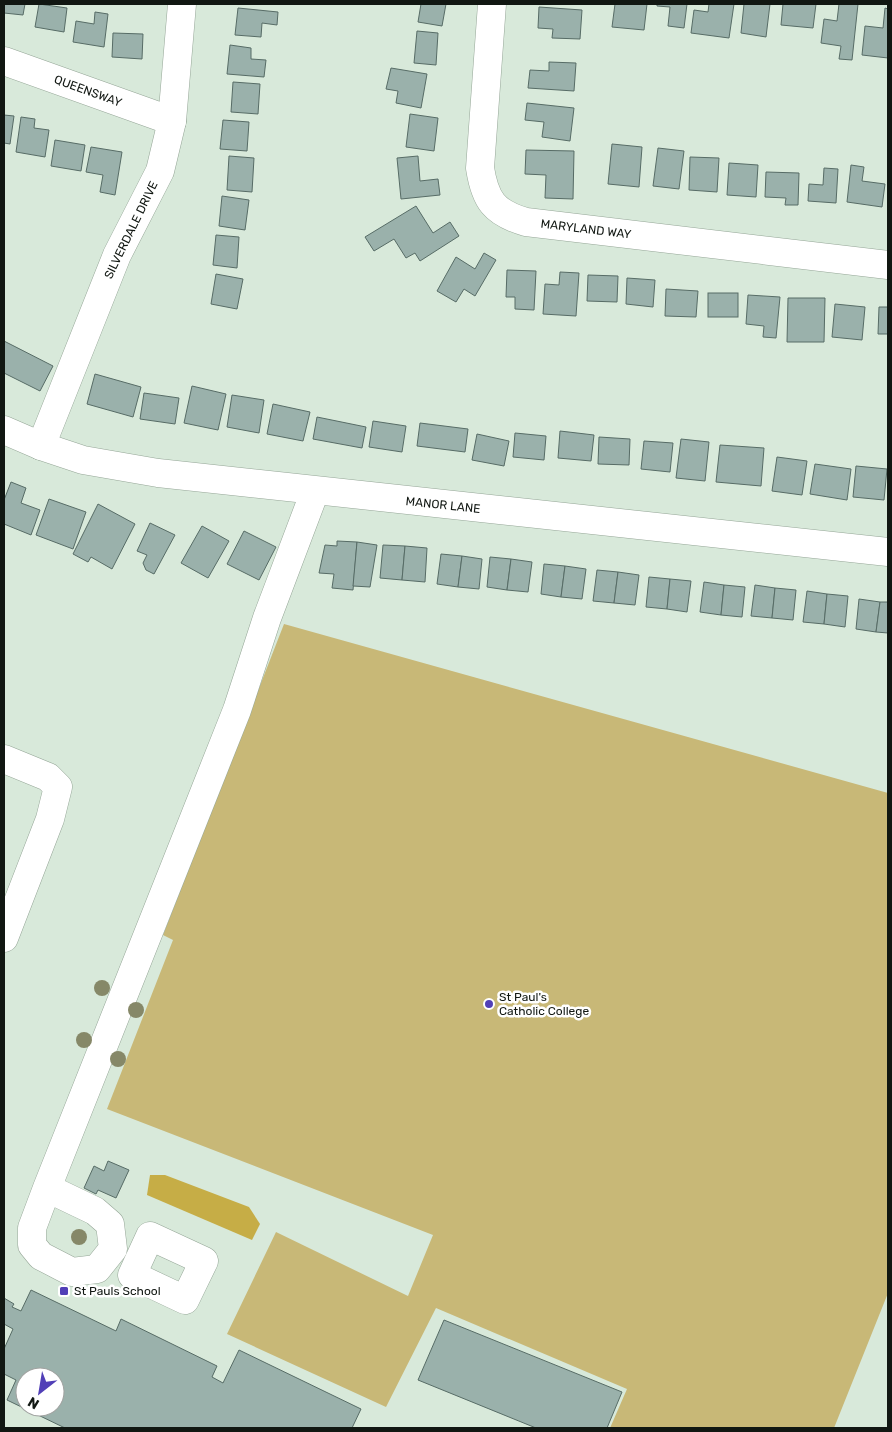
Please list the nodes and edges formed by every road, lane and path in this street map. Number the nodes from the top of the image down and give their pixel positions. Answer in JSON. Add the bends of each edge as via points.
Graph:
{"nodes":[{"id":1,"x":182,"y":4,"type":"edge"},
{"id":2,"x":492,"y":4,"type":"edge"},
{"id":3,"x":4,"y":61,"type":"edge"},
{"id":4,"x":172,"y":121,"type":"junction"},
{"id":5,"x":888,"y":265,"type":"edge"},
{"id":6,"x":4,"y":430,"type":"edge"},
{"id":7,"x":41,"y":446,"type":"junction"},
{"id":8,"x":315,"y":491,"type":"junction"},
{"id":9,"x":888,"y":552,"type":"edge"},
{"id":10,"x":4,"y":759,"type":"edge"},
{"id":11,"x":4,"y":938,"type":"edge"},
{"id":12,"x":47,"y":1188,"type":"junction"},
{"id":13,"x":113,"y":1250,"type":"junction"},
{"id":14,"x":139,"y":1261,"type":"dead end"}],
"edges":[{"from":1,"to":4,"type":"street","name":"SILVERDALE DRIVE"},
{"from":2,"to":5,"type":"street","name":"MARYLAND WAY","via":[[480,168],[482,186],[492,204],[507,217],[526,222]]},
{"from":3,"to":4,"type":"street","name":"QUEENSWAY"},
{"from":4,"to":7,"type":"street","name":"SILVERDALE DRIVE","via":[[160,171],[117,254]]},
{"from":6,"to":7,"type":"street","name":"MANOR LANE"},
{"from":7,"to":8,"type":"street","name":"MANOR LANE","via":[[83,460],[158,474]]},
{"from":8,"to":9,"type":"street","name":"MANOR LANE"},
{"from":8,"to":12,"type":"street","via":[[267,618],[237,710]]},
{"from":10,"to":11,"type":"street","via":[[48,776],[58,787],[50,819]]},
{"from":12,"to":13,"type":"street","via":[[96,1211],[110,1224]]},
{"from":12,"to":13,"type":"street","via":[[32,1228],[32,1245],[41,1256],[72,1272],[97,1269]]},
{"from":13,"to":14,"type":"street"}]}
